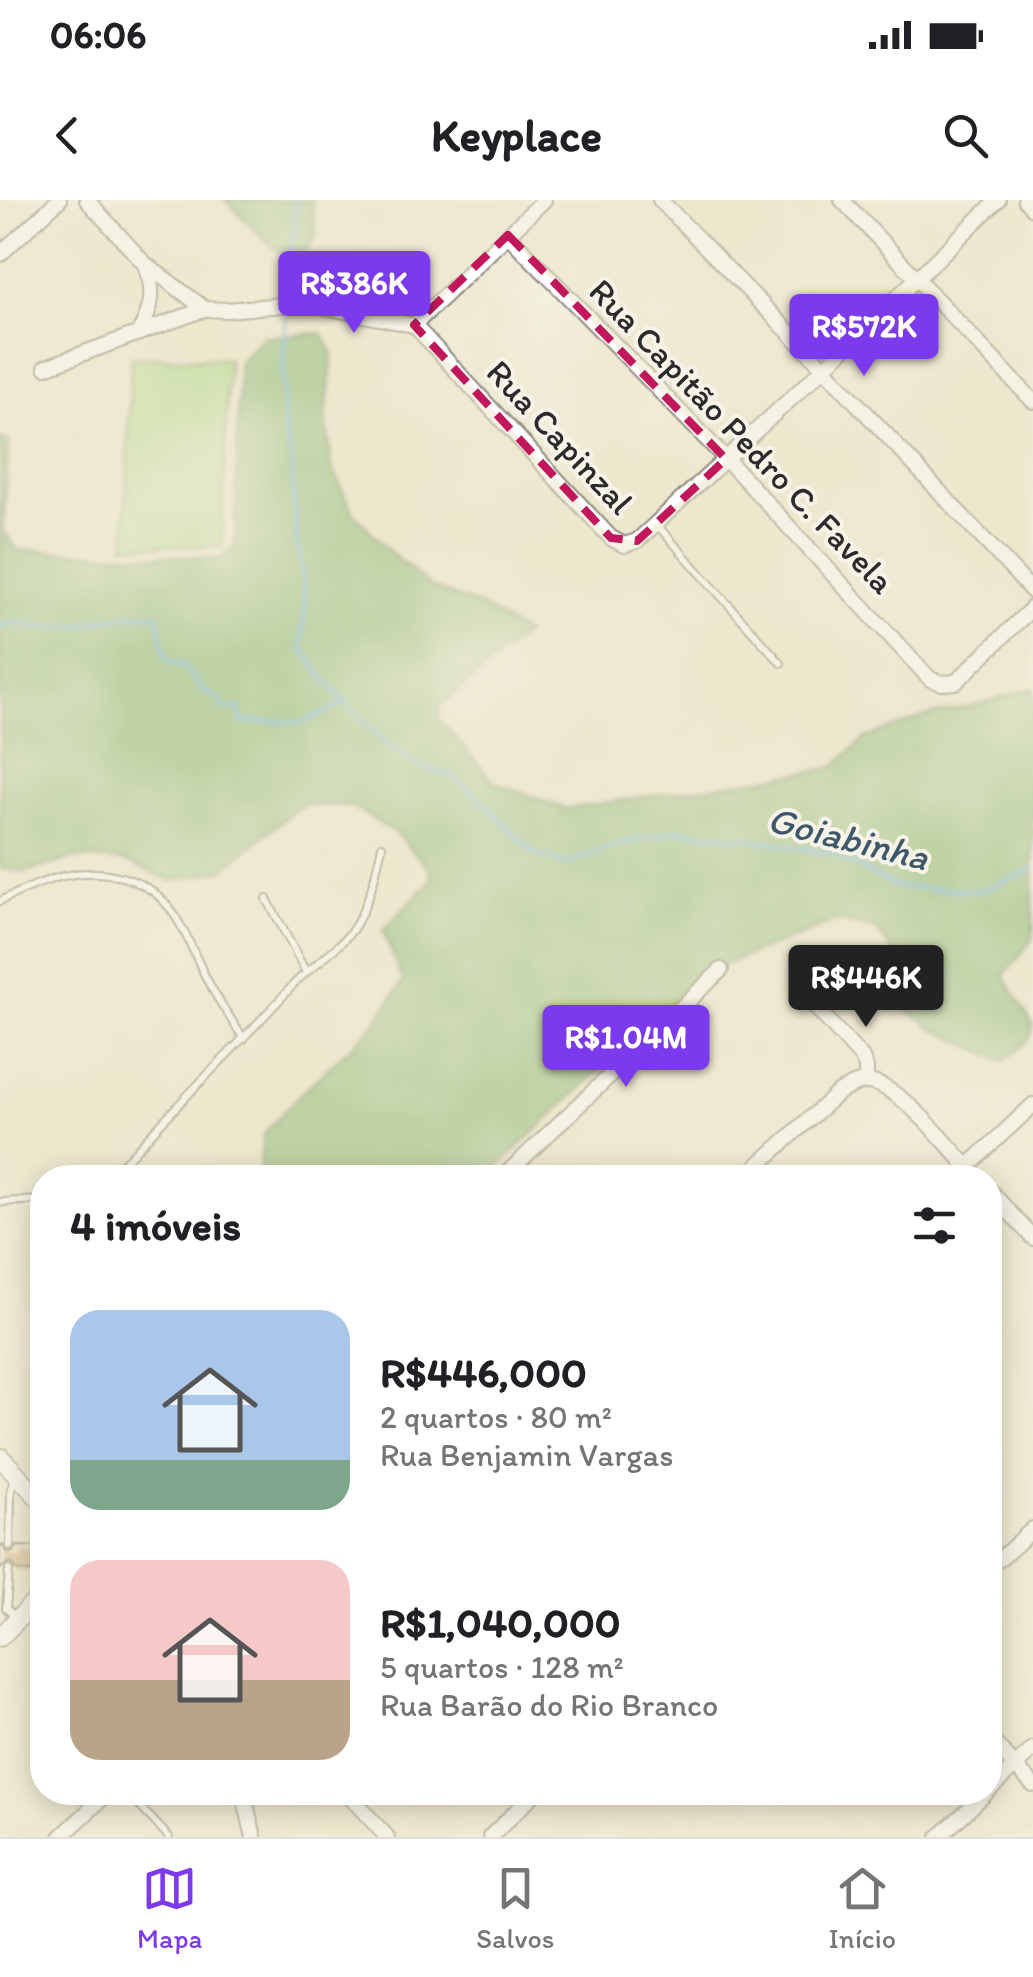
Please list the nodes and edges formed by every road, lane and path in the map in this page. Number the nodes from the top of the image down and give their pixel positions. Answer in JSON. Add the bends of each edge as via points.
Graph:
{"nodes":[{"id":1,"x":59,"y":200,"type":"edge"},
{"id":2,"x":86,"y":200,"type":"edge"},
{"id":3,"x":544,"y":200,"type":"edge"},
{"id":4,"x":660,"y":200,"type":"edge"},
{"id":5,"x":842,"y":200,"type":"edge"},
{"id":6,"x":998,"y":200,"type":"edge"},
{"id":7,"x":1025,"y":200,"type":"edge"},
{"id":8,"x":1033,"y":209,"type":"edge"},
{"id":9,"x":508,"y":234,"type":"junction"},
{"id":10,"x":0,"y":254,"type":"edge"},
{"id":11,"x":144,"y":264,"type":"junction"},
{"id":12,"x":918,"y":278,"type":"junction"},
{"id":13,"x":205,"y":309,"type":"junction"},
{"id":14,"x":414,"y":326,"type":"junction"},
{"id":15,"x":139,"y":333,"type":"junction"},
{"id":16,"x":46,"y":367,"type":"dead end"},
{"id":17,"x":824,"y":368,"type":"junction"},
{"id":18,"x":1033,"y":401,"type":"edge"},
{"id":19,"x":726,"y":460,"type":"junction"},
{"id":20,"x":656,"y":524,"type":"junction"},
{"id":21,"x":1033,"y":592,"type":"edge"},
{"id":22,"x":1033,"y":607,"type":"edge"},
{"id":23,"x":781,"y":664,"type":"dead end"},
{"id":24,"x":382,"y":846,"type":"dead end"},
{"id":25,"x":267,"y":900,"type":"dead end"},
{"id":26,"x":0,"y":901,"type":"edge"},
{"id":27,"x":721,"y":970,"type":"dead end"},
{"id":28,"x":306,"y":972,"type":"junction"},
{"id":29,"x":811,"y":1002,"type":"dead end"},
{"id":30,"x":244,"y":1039,"type":"junction"},
{"id":31,"x":866,"y":1082,"type":"junction"},
{"id":32,"x":1033,"y":1105,"type":"edge"},
{"id":33,"x":122,"y":1165,"type":"edge"},
{"id":34,"x":516,"y":1165,"type":"edge"},
{"id":35,"x":758,"y":1165,"type":"edge"},
{"id":36,"x":965,"y":1165,"type":"edge"},
{"id":37,"x":978,"y":1165,"type":"edge"},
{"id":38,"x":30,"y":1201,"type":"edge"},
{"id":39,"x":0,"y":1202,"type":"edge"},
{"id":40,"x":1002,"y":1205,"type":"edge"},
{"id":41,"x":1033,"y":1238,"type":"edge"},
{"id":42,"x":0,"y":1457,"type":"edge"},
{"id":43,"x":15,"y":1472,"type":"junction"},
{"id":44,"x":30,"y":1488,"type":"edge"},
{"id":45,"x":10,"y":1508,"type":"junction"},
{"id":46,"x":0,"y":1520,"type":"edge"},
{"id":47,"x":1033,"y":1529,"type":"edge"},
{"id":48,"x":10,"y":1546,"type":"dead end"},
{"id":49,"x":1002,"y":1557,"type":"edge"},
{"id":50,"x":9,"y":1570,"type":"dead end"},
{"id":51,"x":8,"y":1610,"type":"edge"},
{"id":52,"x":0,"y":1638,"type":"edge"},
{"id":53,"x":1033,"y":1749,"type":"edge"},
{"id":54,"x":1002,"y":1751,"type":"edge"},
{"id":55,"x":1015,"y":1766,"type":"junction"},
{"id":56,"x":1002,"y":1778,"type":"edge"},
{"id":57,"x":1033,"y":1785,"type":"edge"},
{"id":58,"x":94,"y":1805,"type":"edge"},
{"id":59,"x":138,"y":1805,"type":"edge"},
{"id":60,"x":245,"y":1805,"type":"edge"},
{"id":61,"x":358,"y":1805,"type":"edge"},
{"id":62,"x":522,"y":1805,"type":"edge"},
{"id":63,"x":973,"y":1805,"type":"edge"},
{"id":64,"x":61,"y":1837,"type":"edge"},
{"id":65,"x":169,"y":1837,"type":"edge"},
{"id":66,"x":254,"y":1837,"type":"edge"},
{"id":67,"x":387,"y":1837,"type":"edge"},
{"id":68,"x":490,"y":1837,"type":"edge"},
{"id":69,"x":939,"y":1837,"type":"edge"}],
"edges":[{"from":1,"to":10,"type":"street"},
{"from":2,"to":11,"type":"street"},
{"from":3,"to":9,"type":"street"},
{"from":4,"to":17,"type":"street"},
{"from":5,"to":12,"type":"street"},
{"from":6,"to":12,"type":"street"},
{"from":7,"to":8,"type":"street"},
{"from":9,"to":14,"type":"street"},
{"from":9,"to":19,"type":"street","name":"Rua Capitão Pedro C. Favela"},
{"from":11,"to":13,"type":"street"},
{"from":11,"to":15,"type":"street","via":[[152,300]]},
{"from":12,"to":17,"type":"street"},
{"from":12,"to":18,"type":"street"},
{"from":13,"to":14,"type":"street","via":[[304,303]]},
{"from":13,"to":15,"type":"street"},
{"from":14,"to":20,"type":"street","name":"Rua Capinzal","via":[[612,538],[624,545],[638,541]]},
{"from":15,"to":16,"type":"street"},
{"from":17,"to":19,"type":"street"},
{"from":17,"to":21,"type":"street"},
{"from":19,"to":20,"type":"street"},
{"from":19,"to":22,"type":"street","name":"Rua Capitão Pedro C. Favela","via":[[930,679],[956,682]]},
{"from":20,"to":23,"type":"lane"},
{"from":24,"to":28,"type":"lane","via":[[354,927]]},
{"from":25,"to":28,"type":"lane"},
{"from":26,"to":30,"type":"lane","via":[[83,871],[146,886],[168,904]]},
{"from":27,"to":34,"type":"street"},
{"from":28,"to":30,"type":"lane"},
{"from":29,"to":31,"type":"street","via":[[862,1058]]},
{"from":30,"to":33,"type":"lane"},
{"from":31,"to":35,"type":"street","via":[[838,1092]]},
{"from":31,"to":36,"type":"street","via":[[899,1095]]},
{"from":32,"to":37,"type":"street"},
{"from":38,"to":39,"type":"lane"},
{"from":40,"to":41,"type":"street"},
{"from":42,"to":43,"type":"street"},
{"from":43,"to":44,"type":"street"},
{"from":43,"to":45,"type":"lane"},
{"from":45,"to":46,"type":"lane"},
{"from":45,"to":48,"type":"lane"},
{"from":47,"to":49,"type":"street"},
{"from":50,"to":51,"type":"lane"},
{"from":51,"to":52,"type":"street"},
{"from":53,"to":55,"type":"street"},
{"from":54,"to":55,"type":"street"},
{"from":55,"to":56,"type":"street"},
{"from":55,"to":57,"type":"street"},
{"from":58,"to":64,"type":"street"},
{"from":59,"to":65,"type":"lane"},
{"from":60,"to":66,"type":"street"},
{"from":61,"to":67,"type":"street"},
{"from":62,"to":68,"type":"street"},
{"from":63,"to":69,"type":"street"}]}
